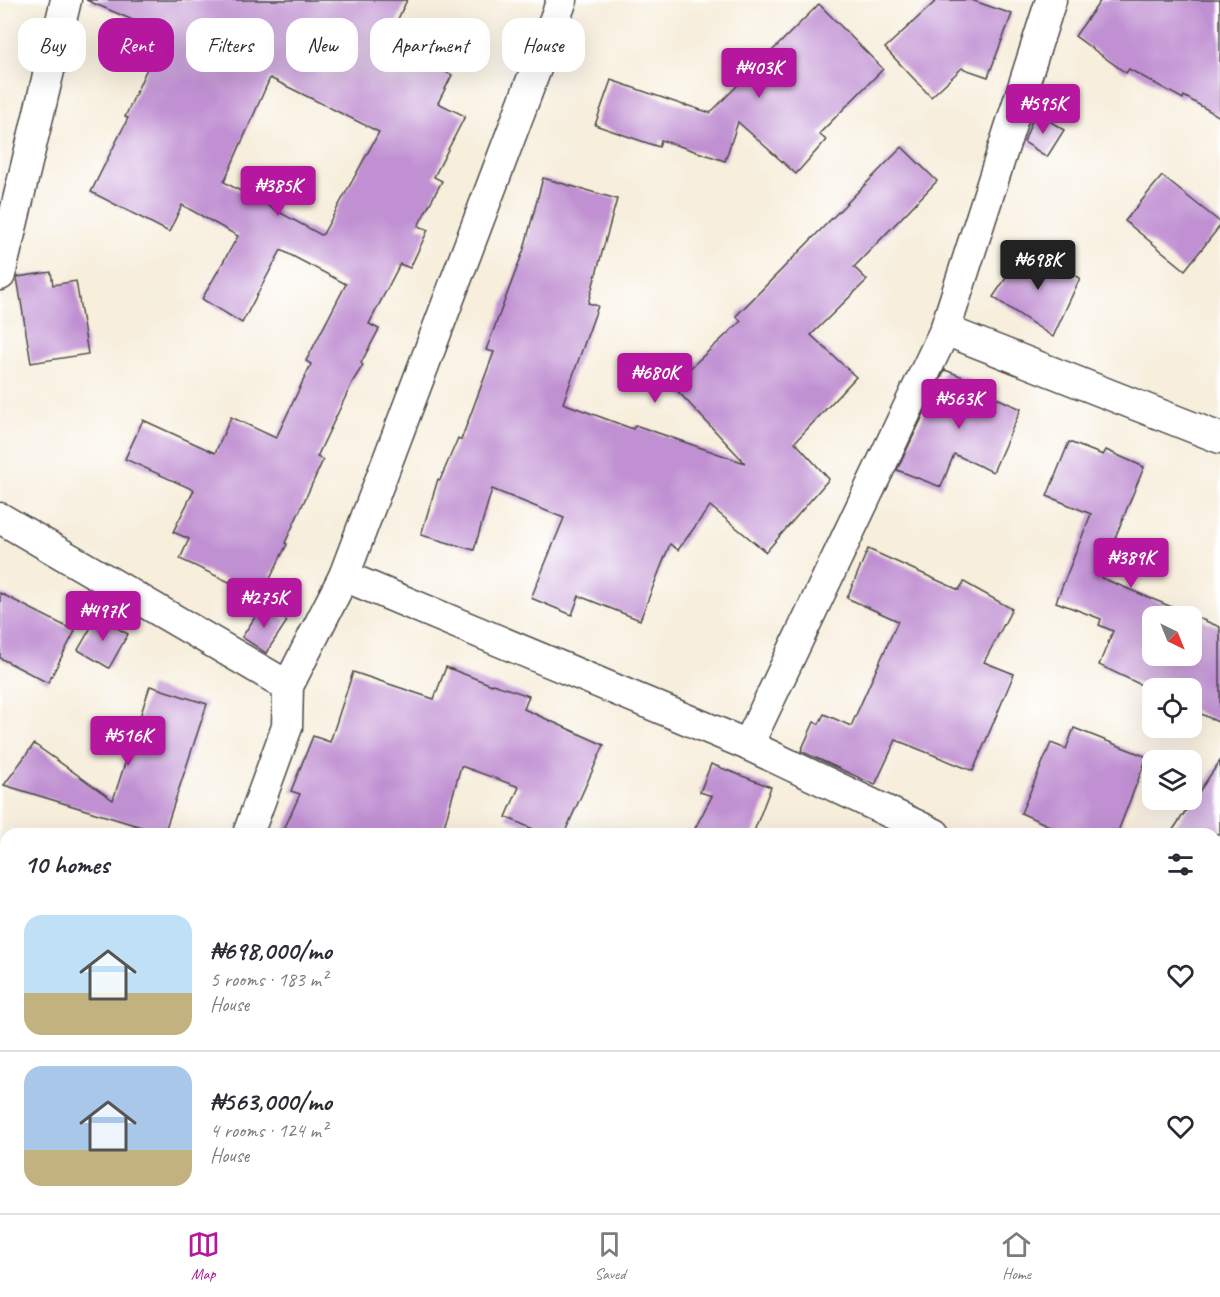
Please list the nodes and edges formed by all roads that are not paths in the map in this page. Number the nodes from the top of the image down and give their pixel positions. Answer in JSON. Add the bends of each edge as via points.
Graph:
{"nodes":[{"id":1,"x":66,"y":0,"type":"edge"},
{"id":2,"x":562,"y":0,"type":"edge"},
{"id":3,"x":1051,"y":0,"type":"edge"},
{"id":4,"x":0,"y":275,"type":"edge"},
{"id":5,"x":945,"y":330,"type":"junction"},
{"id":6,"x":1220,"y":438,"type":"edge"},
{"id":7,"x":0,"y":518,"type":"edge"},
{"id":8,"x":344,"y":576,"type":"junction"},
{"id":9,"x":288,"y":686,"type":"junction"},
{"id":10,"x":748,"y":745,"type":"junction"},
{"id":11,"x":250,"y":828,"type":"edge"},
{"id":12,"x":922,"y":828,"type":"edge"}],
"edges":[{"from":1,"to":4,"type":"street"},
{"from":2,"to":8,"type":"street"},
{"from":3,"to":5,"type":"street"},
{"from":5,"to":6,"type":"street"},
{"from":5,"to":10,"type":"street"},
{"from":7,"to":9,"type":"street"},
{"from":8,"to":9,"type":"street"},
{"from":8,"to":10,"type":"street"},
{"from":9,"to":11,"type":"street","via":[[288,728]]},
{"from":10,"to":12,"type":"street"}]}
